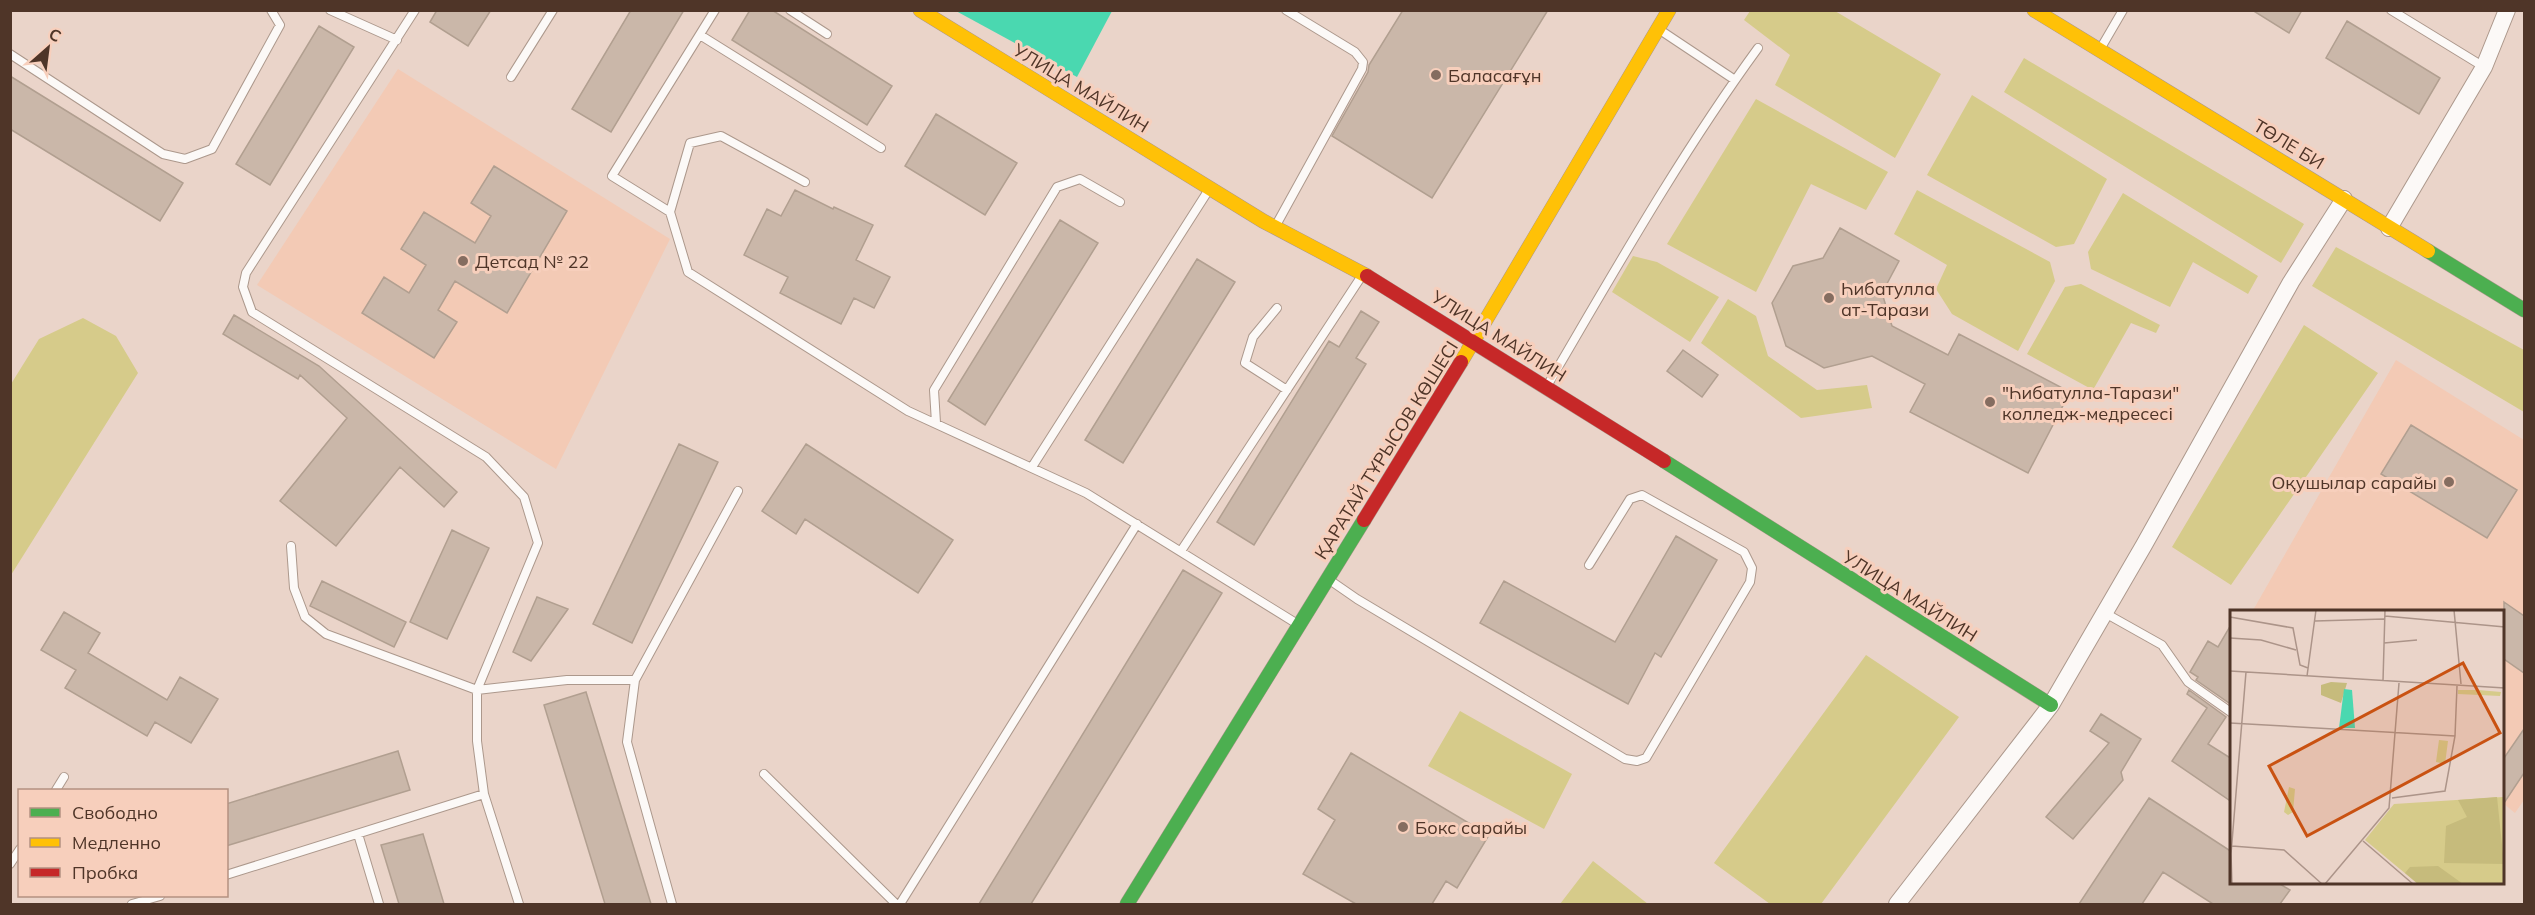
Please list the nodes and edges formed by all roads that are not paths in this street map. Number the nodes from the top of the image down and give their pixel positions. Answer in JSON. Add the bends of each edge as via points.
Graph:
{"nodes":[{"id":1,"x":271,"y":10,"type":"edge"},
{"id":2,"x":330,"y":10,"type":"edge"},
{"id":3,"x":415,"y":10,"type":"edge"},
{"id":4,"x":553,"y":10,"type":"edge"},
{"id":5,"x":715,"y":10,"type":"edge"},
{"id":6,"x":790,"y":10,"type":"edge"},
{"id":7,"x":920,"y":10,"type":"edge"},
{"id":8,"x":1286,"y":10,"type":"edge"},
{"id":9,"x":1669,"y":10,"type":"edge"},
{"id":10,"x":2034,"y":10,"type":"edge"},
{"id":11,"x":2123,"y":10,"type":"edge"},
{"id":12,"x":2391,"y":10,"type":"edge"},
{"id":13,"x":2507,"y":10,"type":"edge"},
{"id":14,"x":1658,"y":28,"type":"junction"},
{"id":15,"x":827,"y":34,"type":"dead end"},
{"id":16,"x":700,"y":35,"type":"junction"},
{"id":17,"x":396,"y":40,"type":"junction"},
{"id":18,"x":1758,"y":48,"type":"dead end"},
{"id":19,"x":2100,"y":51,"type":"junction"},
{"id":20,"x":10,"y":54,"type":"edge"},
{"id":21,"x":2484,"y":67,"type":"junction"},
{"id":22,"x":511,"y":77,"type":"dead end"},
{"id":23,"x":1735,"y":80,"type":"junction"},
{"id":24,"x":881,"y":148,"type":"dead end"},
{"id":25,"x":805,"y":182,"type":"dead end"},
{"id":26,"x":1210,"y":188,"type":"junction"},
{"id":27,"x":2344,"y":199,"type":"junction"},
{"id":28,"x":1120,"y":202,"type":"dead end"},
{"id":29,"x":670,"y":212,"type":"junction"},
{"id":30,"x":1275,"y":227,"type":"junction"},
{"id":31,"x":2389,"y":228,"type":"junction"},
{"id":32,"x":1364,"y":273,"type":"junction"},
{"id":33,"x":1277,"y":308,"type":"dead end"},
{"id":34,"x":2524,"y":310,"type":"edge"},
{"id":35,"x":1474,"y":342,"type":"junction"},
{"id":36,"x":1546,"y":387,"type":"junction"},
{"id":37,"x":1287,"y":390,"type":"junction"},
{"id":38,"x":936,"y":423,"type":"junction"},
{"id":39,"x":1032,"y":467,"type":"junction"},
{"id":40,"x":738,"y":491,"type":"dead end"},
{"id":41,"x":1137,"y":524,"type":"junction"},
{"id":42,"x":291,"y":546,"type":"dead end"},
{"id":43,"x":1180,"y":551,"type":"junction"},
{"id":44,"x":1589,"y":566,"type":"dead end"},
{"id":45,"x":1328,"y":579,"type":"junction"},
{"id":46,"x":2105,"y":613,"type":"junction"},
{"id":47,"x":1299,"y":625,"type":"junction"},
{"id":48,"x":635,"y":680,"type":"junction"},
{"id":49,"x":477,"y":690,"type":"junction"},
{"id":50,"x":2051,"y":705,"type":"junction"},
{"id":51,"x":2230,"y":712,"type":"edge"},
{"id":52,"x":764,"y":774,"type":"dead end"},
{"id":53,"x":64,"y":777,"type":"dead end"},
{"id":54,"x":57,"y":789,"type":"edge"},
{"id":55,"x":484,"y":794,"type":"junction"},
{"id":56,"x":358,"y":834,"type":"junction"},
{"id":57,"x":228,"y":874,"type":"edge"},
{"id":58,"x":156,"y":897,"type":"edge"},
{"id":59,"x":132,"y":904,"type":"edge"},
{"id":60,"x":379,"y":904,"type":"edge"},
{"id":61,"x":519,"y":904,"type":"edge"},
{"id":62,"x":672,"y":904,"type":"edge"},
{"id":63,"x":896,"y":904,"type":"edge"},
{"id":64,"x":900,"y":904,"type":"edge"},
{"id":65,"x":1127,"y":904,"type":"edge"},
{"id":66,"x":1897,"y":904,"type":"edge"}],
"edges":[{"from":1,"to":20,"type":"lane","via":[[280,25],[213,149],[185,159],[163,154]]},
{"from":2,"to":17,"type":"lane"},
{"from":3,"to":17,"type":"lane"},
{"from":4,"to":22,"type":"lane"},
{"from":5,"to":16,"type":"lane"},
{"from":6,"to":15,"type":"lane"},
{"from":7,"to":26,"type":"main road","name":"УЛИЦА МАЙЛИН"},
{"from":8,"to":30,"type":"lane","via":[[1355,52],[1363,62]]},
{"from":9,"to":14,"type":"main road","name":"ҚАРАТАЙ ТҰРЫСОВ КӨШЕСІ"},
{"from":10,"to":19,"type":"main road","name":"ТӨЛЕ БИ"},
{"from":11,"to":19,"type":"lane"},
{"from":12,"to":21,"type":"lane"},
{"from":13,"to":21,"type":"street"},
{"from":14,"to":23,"type":"lane"},
{"from":14,"to":35,"type":"main road","name":"ҚАРАТАЙ ТҰРЫСОВ КӨШЕСІ"},
{"from":16,"to":24,"type":"lane"},
{"from":16,"to":29,"type":"lane","via":[[612,176]]},
{"from":17,"to":49,"type":"lane","via":[[246,273],[243,287],[252,312],[486,457],[524,497],[538,543]]},
{"from":18,"to":23,"type":"lane"},
{"from":19,"to":27,"type":"main road","name":"ТӨЛЕ БИ"},
{"from":21,"to":31,"type":"street"},
{"from":23,"to":36,"type":"lane"},
{"from":25,"to":29,"type":"lane","via":[[721,136],[690,143]]},
{"from":26,"to":30,"type":"main road","name":"УЛИЦА МАЙЛИН"},
{"from":26,"to":39,"type":"lane"},
{"from":27,"to":31,"type":"main road","name":"ТӨЛЕ БИ"},
{"from":27,"to":46,"type":"street","via":[[2291,282]]},
{"from":28,"to":38,"type":"lane","via":[[1080,179],[1057,188],[933,390]]},
{"from":29,"to":38,"type":"lane","via":[[688,272],[908,411]]},
{"from":30,"to":32,"type":"main road","name":"УЛИЦА МАЙЛИН"},
{"from":31,"to":34,"type":"main road","name":"ТӨЛЕ БИ"},
{"from":32,"to":35,"type":"main road","name":"УЛИЦА МАЙЛИН"},
{"from":32,"to":37,"type":"lane"},
{"from":33,"to":37,"type":"lane","via":[[1253,337],[1245,363]]},
{"from":35,"to":36,"type":"main road","name":"УЛИЦА МАЙЛИН"},
{"from":35,"to":45,"type":"main road","name":"ҚАРАТАЙ ТҰРЫСОВ КӨШЕСІ"},
{"from":36,"to":50,"type":"main road","name":"УЛИЦА МАЙЛИН"},
{"from":37,"to":43,"type":"lane"},
{"from":38,"to":39,"type":"lane"},
{"from":39,"to":41,"type":"lane"},
{"from":40,"to":48,"type":"lane"},
{"from":41,"to":43,"type":"lane"},
{"from":41,"to":64,"type":"lane"},
{"from":42,"to":49,"type":"lane","via":[[294,588],[305,617],[326,634]]},
{"from":43,"to":47,"type":"lane"},
{"from":44,"to":45,"type":"lane","via":[[1629,499],[1642,495],[1744,552],[1752,568],[1750,582],[1646,758],[1637,761],[1625,759]]},
{"from":45,"to":47,"type":"main road","name":"ҚАРАТАЙ ТҰРЫСОВ КӨШЕСІ"},
{"from":46,"to":50,"type":"street"},
{"from":46,"to":51,"type":"lane","via":[[2162,645],[2188,682]]},
{"from":47,"to":65,"type":"main road","name":"ҚАРАТАЙ ТҰРЫСОВ КӨШЕСІ"},
{"from":48,"to":49,"type":"lane","via":[[567,680]]},
{"from":48,"to":62,"type":"lane","via":[[627,742]]},
{"from":49,"to":55,"type":"lane","via":[[477,741]]},
{"from":50,"to":66,"type":"street"},
{"from":52,"to":63,"type":"lane"},
{"from":53,"to":54,"type":"lane"},
{"from":55,"to":56,"type":"lane"},
{"from":55,"to":61,"type":"lane"},
{"from":56,"to":57,"type":"lane"},
{"from":56,"to":60,"type":"lane"},
{"from":58,"to":59,"type":"lane"}]}
